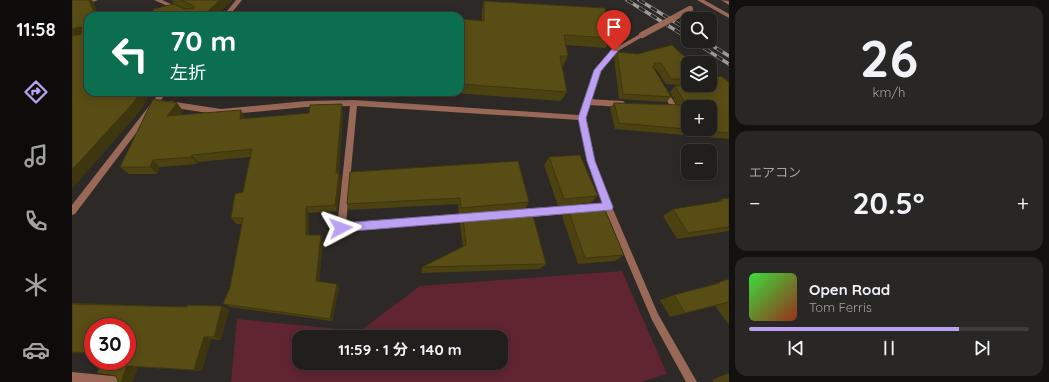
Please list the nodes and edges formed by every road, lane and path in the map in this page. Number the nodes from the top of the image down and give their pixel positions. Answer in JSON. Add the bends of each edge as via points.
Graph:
{"nodes":[{"id":1,"x":95,"y":0,"type":"edge"},
{"id":2,"x":157,"y":0,"type":"edge"},
{"id":3,"x":238,"y":0,"type":"edge"},
{"id":4,"x":724,"y":0,"type":"edge"},
{"id":5,"x":701,"y":1,"type":"edge"},
{"id":6,"x":729,"y":3,"type":"edge"},
{"id":7,"x":72,"y":8,"type":"edge"},
{"id":8,"x":178,"y":9,"type":"junction"},
{"id":9,"x":170,"y":12,"type":"edge"},
{"id":10,"x":185,"y":12,"type":"edge"},
{"id":11,"x":229,"y":12,"type":"edge"},
{"id":12,"x":729,"y":16,"type":"edge"},
{"id":13,"x":664,"y":86,"type":"edge"},
{"id":14,"x":161,"y":96,"type":"edge"},
{"id":15,"x":156,"y":102,"type":"junction"},
{"id":16,"x":354,"y":102,"type":"junction"},
{"id":17,"x":588,"y":102,"type":"junction"},
{"id":18,"x":627,"y":104,"type":"edge"},
{"id":19,"x":658,"y":106,"type":"edge"},
{"id":20,"x":582,"y":118,"type":"junction"},
{"id":21,"x":585,"y":208,"type":"edge"},
{"id":22,"x":72,"y":211,"type":"edge"},
{"id":23,"x":514,"y":214,"type":"edge"},
{"id":24,"x":483,"y":217,"type":"edge"},
{"id":25,"x":72,"y":377,"type":"edge"},
{"id":26,"x":84,"y":380,"type":"edge"},
{"id":27,"x":123,"y":382,"type":"edge"},
{"id":28,"x":692,"y":382,"type":"edge"}],
"edges":[{"from":1,"to":7,"type":"street"},
{"from":2,"to":8,"type":"street"},
{"from":3,"to":11,"type":"street"},
{"from":4,"to":6,"type":"street"},
{"from":5,"to":12,"type":"street"},
{"from":5,"to":17,"type":"street","bridge":true,"via":[[690,10],[614,51],[598,70]]},
{"from":8,"to":9,"type":"street"},
{"from":8,"to":10,"type":"street"},
{"from":13,"to":19,"type":"street","via":[[674,107]]},
{"from":14,"to":15,"type":"street"},
{"from":15,"to":16,"type":"street","via":[[221,112]]},
{"from":15,"to":22,"type":"street"},
{"from":16,"to":20,"type":"street"},
{"from":16,"to":24,"type":"street","via":[[341,228]]},
{"from":17,"to":18,"type":"street"},
{"from":17,"to":20,"type":"street"},
{"from":20,"to":28,"type":"street","via":[[604,207],[655,317]]},
{"from":21,"to":23,"type":"street"},
{"from":25,"to":26,"type":"street"},
{"from":26,"to":27,"type":"street"}]}
